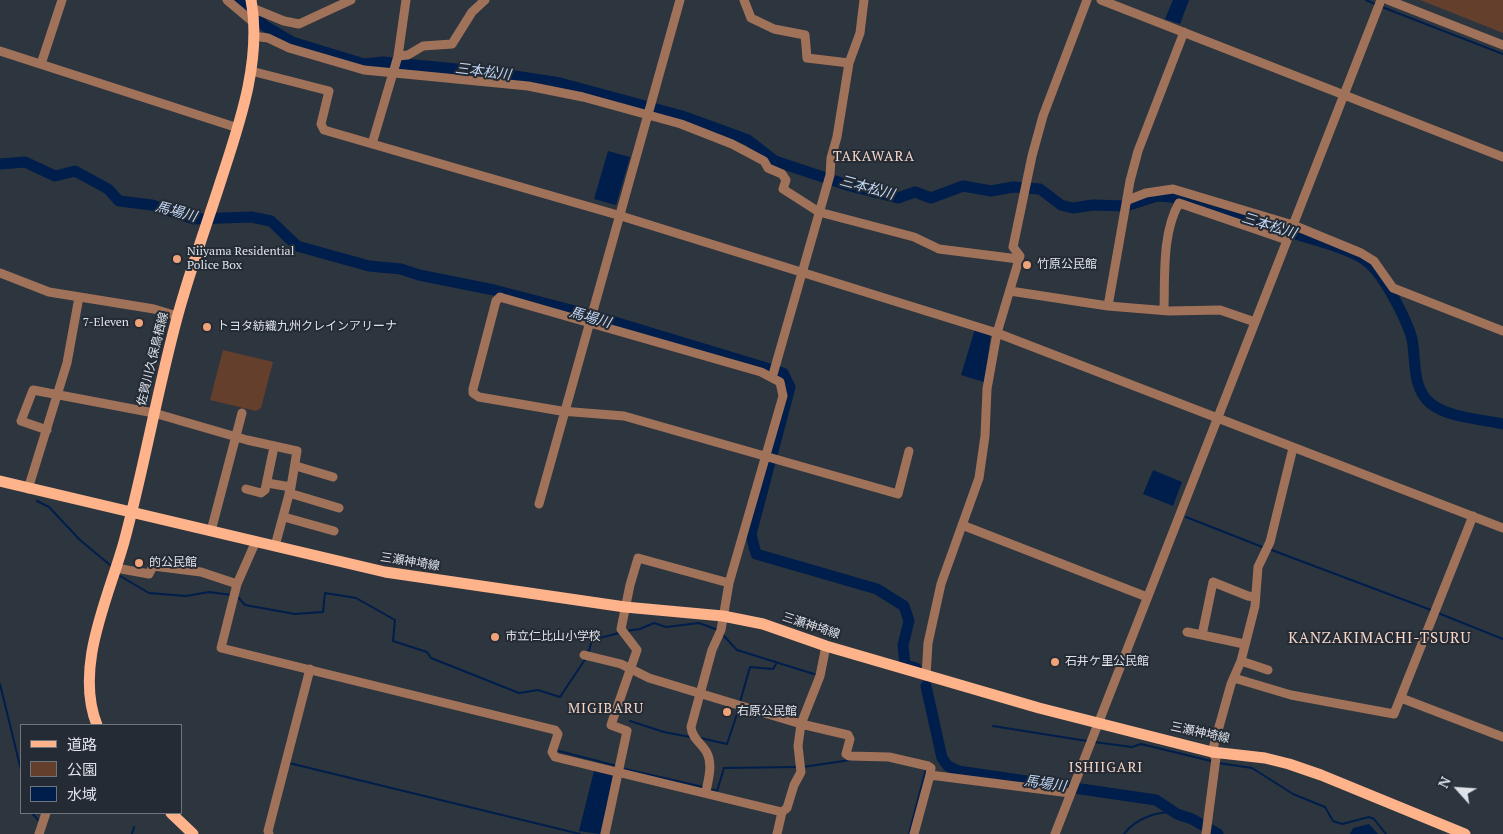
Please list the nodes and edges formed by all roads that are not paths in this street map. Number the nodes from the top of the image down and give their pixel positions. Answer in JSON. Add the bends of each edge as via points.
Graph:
{"nodes":[{"id":1,"x":62,"y":0,"type":"edge"},
{"id":2,"x":227,"y":0,"type":"edge"},
{"id":3,"x":350,"y":0,"type":"edge"},
{"id":4,"x":406,"y":0,"type":"edge"},
{"id":5,"x":485,"y":0,"type":"edge"},
{"id":6,"x":680,"y":0,"type":"edge"},
{"id":7,"x":744,"y":0,"type":"edge"},
{"id":8,"x":864,"y":0,"type":"edge"},
{"id":9,"x":1087,"y":0,"type":"edge"},
{"id":10,"x":1101,"y":0,"type":"edge"},
{"id":11,"x":1381,"y":0,"type":"edge"},
{"id":12,"x":1388,"y":0,"type":"edge"},
{"id":13,"x":251,"y":4,"type":"edge"},
{"id":14,"x":253,"y":22,"type":"junction"},
{"id":15,"x":1184,"y":32,"type":"junction"},
{"id":16,"x":253,"y":36,"type":"junction"},
{"id":17,"x":1503,"y":45,"type":"edge"},
{"id":18,"x":0,"y":51,"type":"edge"},
{"id":19,"x":398,"y":56,"type":"junction"},
{"id":20,"x":850,"y":62,"type":"junction"},
{"id":21,"x":41,"y":64,"type":"junction"},
{"id":22,"x":251,"y":71,"type":"junction"},
{"id":23,"x":394,"y":72,"type":"junction"},
{"id":24,"x":1344,"y":96,"type":"junction"},
{"id":25,"x":648,"y":114,"type":"junction"},
{"id":26,"x":238,"y":128,"type":"junction"},
{"id":27,"x":372,"y":144,"type":"junction"},
{"id":28,"x":1503,"y":157,"type":"edge"},
{"id":29,"x":1128,"y":200,"type":"junction"},
{"id":30,"x":819,"y":212,"type":"junction"},
{"id":31,"x":621,"y":216,"type":"junction"},
{"id":32,"x":1293,"y":225,"type":"junction"},
{"id":33,"x":1287,"y":240,"type":"junction"},
{"id":34,"x":1018,"y":259,"type":"junction"},
{"id":35,"x":0,"y":273,"type":"edge"},
{"id":36,"x":802,"y":273,"type":"junction"},
{"id":37,"x":1010,"y":291,"type":"junction"},
{"id":38,"x":79,"y":297,"type":"junction"},
{"id":39,"x":1108,"y":306,"type":"junction"},
{"id":40,"x":1164,"y":309,"type":"junction"},
{"id":41,"x":177,"y":316,"type":"junction"},
{"id":42,"x":590,"y":322,"type":"junction"},
{"id":43,"x":1255,"y":322,"type":"junction"},
{"id":44,"x":1503,"y":331,"type":"edge"},
{"id":45,"x":997,"y":332,"type":"junction"},
{"id":46,"x":772,"y":378,"type":"junction"},
{"id":47,"x":58,"y":396,"type":"junction"},
{"id":48,"x":566,"y":410,"type":"junction"},
{"id":49,"x":154,"y":412,"type":"junction"},
{"id":50,"x":242,"y":413,"type":"dead end"},
{"id":51,"x":1218,"y":417,"type":"junction"},
{"id":52,"x":47,"y":430,"type":"junction"},
{"id":53,"x":234,"y":436,"type":"junction"},
{"id":54,"x":274,"y":447,"type":"junction"},
{"id":55,"x":1293,"y":448,"type":"junction"},
{"id":56,"x":910,"y":451,"type":"dead end"},
{"id":57,"x":765,"y":456,"type":"junction"},
{"id":58,"x":296,"y":466,"type":"junction"},
{"id":59,"x":333,"y":476,"type":"dead end"},
{"id":60,"x":0,"y":481,"type":"edge"},
{"id":61,"x":267,"y":483,"type":"junction"},
{"id":62,"x":28,"y":489,"type":"junction"},
{"id":63,"x":246,"y":489,"type":"dead end"},
{"id":64,"x":290,"y":490,"type":"junction"},
{"id":65,"x":539,"y":504,"type":"dead end"},
{"id":66,"x":339,"y":508,"type":"dead end"},
{"id":67,"x":132,"y":513,"type":"junction"},
{"id":68,"x":1473,"y":516,"type":"junction"},
{"id":69,"x":284,"y":518,"type":"junction"},
{"id":70,"x":962,"y":525,"type":"junction"},
{"id":71,"x":1503,"y":528,"type":"edge"},
{"id":72,"x":211,"y":531,"type":"junction"},
{"id":73,"x":334,"y":531,"type":"dead end"},
{"id":74,"x":256,"y":541,"type":"junction"},
{"id":75,"x":274,"y":546,"type":"junction"},
{"id":76,"x":116,"y":568,"type":"junction"},
{"id":77,"x":729,"y":583,"type":"junction"},
{"id":78,"x":235,"y":591,"type":"junction"},
{"id":79,"x":1254,"y":596,"type":"junction"},
{"id":80,"x":1147,"y":597,"type":"junction"},
{"id":81,"x":625,"y":607,"type":"junction"},
{"id":82,"x":723,"y":616,"type":"junction"},
{"id":83,"x":1187,"y":632,"type":"dead end"},
{"id":84,"x":1202,"y":635,"type":"junction"},
{"id":85,"x":1244,"y":644,"type":"junction"},
{"id":86,"x":826,"y":646,"type":"junction"},
{"id":87,"x":584,"y":655,"type":"dead end"},
{"id":88,"x":1241,"y":661,"type":"junction"},
{"id":89,"x":310,"y":670,"type":"junction"},
{"id":90,"x":632,"y":670,"type":"junction"},
{"id":91,"x":1268,"y":670,"type":"dead end"},
{"id":92,"x":926,"y":676,"type":"junction"},
{"id":93,"x":1234,"y":678,"type":"junction"},
{"id":94,"x":700,"y":694,"type":"junction"},
{"id":95,"x":1402,"y":698,"type":"junction"},
{"id":96,"x":97,"y":724,"type":"edge"},
{"id":97,"x":801,"y":724,"type":"junction"},
{"id":98,"x":1096,"y":729,"type":"junction"},
{"id":99,"x":1503,"y":737,"type":"edge"},
{"id":100,"x":1214,"y":759,"type":"junction"},
{"id":101,"x":620,"y":772,"type":"junction"},
{"id":102,"x":930,"y":775,"type":"junction"},
{"id":103,"x":706,"y":792,"type":"junction"},
{"id":104,"x":1070,"y":794,"type":"junction"},
{"id":105,"x":782,"y":812,"type":"junction"},
{"id":106,"x":46,"y":814,"type":"edge"},
{"id":107,"x":172,"y":814,"type":"edge"},
{"id":108,"x":266,"y":833,"type":"edge"},
{"id":109,"x":39,"y":834,"type":"edge"},
{"id":110,"x":193,"y":834,"type":"edge"},
{"id":111,"x":604,"y":834,"type":"edge"},
{"id":112,"x":777,"y":834,"type":"edge"},
{"id":113,"x":914,"y":834,"type":"edge"},
{"id":114,"x":1055,"y":834,"type":"edge"},
{"id":115,"x":1206,"y":834,"type":"edge"},
{"id":116,"x":1465,"y":834,"type":"edge"}],
"edges":[{"from":1,"to":21,"type":"street"},
{"from":2,"to":14,"type":"street"},
{"from":3,"to":13,"type":"street","via":[[299,24],[284,21]]},
{"from":4,"to":19,"type":"street"},
{"from":5,"to":19,"type":"street","via":[[472,12],[452,44],[422,46],[408,55]]},
{"from":6,"to":25,"type":"street"},
{"from":7,"to":20,"type":"street","via":[[751,18],[774,29],[805,35],[807,58]]},
{"from":8,"to":20,"type":"street","via":[[860,33]]},
{"from":9,"to":34,"type":"street","via":[[1051,91],[1026,183],[1013,247],[1020,256]]},
{"from":10,"to":15,"type":"street"},
{"from":11,"to":24,"type":"street"},
{"from":12,"to":17,"type":"street"},
{"from":13,"to":14,"type":"main road","name":"佐賀川久保鳥栖線"},
{"from":14,"to":16,"type":"main road","name":"佐賀川久保鳥栖線"},
{"from":15,"to":24,"type":"street"},
{"from":15,"to":29,"type":"street","via":[[1138,151]]},
{"from":16,"to":22,"type":"main road","name":"佐賀川久保鳥栖線"},
{"from":16,"to":23,"type":"street","via":[[364,70]]},
{"from":18,"to":21,"type":"street"},
{"from":19,"to":23,"type":"street"},
{"from":20,"to":30,"type":"street"},
{"from":21,"to":26,"type":"street"},
{"from":22,"to":26,"type":"main road","name":"佐賀川久保鳥栖線"},
{"from":22,"to":27,"type":"street","via":[[327,89],[330,94],[322,128]]},
{"from":23,"to":25,"type":"street","via":[[528,86]]},
{"from":23,"to":27,"type":"street"},
{"from":24,"to":28,"type":"street"},
{"from":24,"to":32,"type":"street"},
{"from":25,"to":30,"type":"street","via":[[681,124],[764,160],[768,168],[782,174],[786,180],[783,189]]},
{"from":25,"to":31,"type":"street"},
{"from":26,"to":41,"type":"main road","name":"佐賀川久保鳥栖線"},
{"from":27,"to":31,"type":"street"},
{"from":29,"to":32,"type":"street","via":[[1146,193],[1173,190]]},
{"from":29,"to":39,"type":"street"},
{"from":30,"to":34,"type":"street","via":[[914,236],[939,249]]},
{"from":30,"to":36,"type":"street"},
{"from":31,"to":36,"type":"street"},
{"from":31,"to":42,"type":"street"},
{"from":32,"to":33,"type":"street"},
{"from":32,"to":44,"type":"street","via":[[1374,261],[1393,288]]},
{"from":33,"to":40,"type":"street","via":[[1179,203],[1167,248]]},
{"from":33,"to":43,"type":"street"},
{"from":34,"to":37,"type":"street"},
{"from":35,"to":38,"type":"street","via":[[49,292]]},
{"from":36,"to":45,"type":"street"},
{"from":36,"to":46,"type":"street"},
{"from":37,"to":39,"type":"street"},
{"from":37,"to":45,"type":"street"},
{"from":38,"to":41,"type":"street","via":[[89,296]]},
{"from":38,"to":47,"type":"street"},
{"from":39,"to":40,"type":"street"},
{"from":40,"to":43,"type":"street","via":[[1220,310]]},
{"from":41,"to":49,"type":"main road","name":"佐賀川久保鳥栖線"},
{"from":42,"to":46,"type":"street","via":[[762,372]]},
{"from":42,"to":48,"type":"street"},
{"from":42,"to":48,"type":"street","via":[[500,297],[496,301],[473,393]]},
{"from":43,"to":51,"type":"street"},
{"from":45,"to":51,"type":"street"},
{"from":45,"to":70,"type":"street","via":[[987,389],[979,478]]},
{"from":46,"to":57,"type":"street","via":[[780,382],[783,396]]},
{"from":47,"to":49,"type":"street"},
{"from":47,"to":52,"type":"street"},
{"from":47,"to":52,"type":"street","via":[[32,390],[21,420]]},
{"from":48,"to":57,"type":"street","via":[[624,416]]},
{"from":48,"to":65,"type":"street"},
{"from":49,"to":53,"type":"street"},
{"from":49,"to":67,"type":"main road","name":"佐賀川久保鳥栖線"},
{"from":50,"to":53,"type":"street"},
{"from":51,"to":55,"type":"street"},
{"from":51,"to":80,"type":"street"},
{"from":52,"to":62,"type":"street"},
{"from":53,"to":54,"type":"street"},
{"from":53,"to":72,"type":"street"},
{"from":54,"to":58,"type":"street","via":[[296,451]]},
{"from":54,"to":61,"type":"street"},
{"from":55,"to":68,"type":"street"},
{"from":55,"to":79,"type":"street","via":[[1270,542],[1258,567]]},
{"from":56,"to":57,"type":"street","via":[[898,494]]},
{"from":57,"to":77,"type":"street"},
{"from":58,"to":59,"type":"street"},
{"from":58,"to":64,"type":"street"},
{"from":60,"to":62,"type":"main road","name":"三瀬神埼線"},
{"from":61,"to":63,"type":"street","via":[[263,492]]},
{"from":61,"to":64,"type":"street"},
{"from":62,"to":67,"type":"main road","name":"三瀬神埼線"},
{"from":64,"to":66,"type":"street"},
{"from":64,"to":69,"type":"street"},
{"from":67,"to":72,"type":"main road","name":"三瀬神埼線"},
{"from":67,"to":76,"type":"main road","name":"佐賀川久保鳥栖線"},
{"from":68,"to":71,"type":"street"},
{"from":68,"to":95,"type":"street"},
{"from":69,"to":73,"type":"street"},
{"from":69,"to":75,"type":"street"},
{"from":70,"to":80,"type":"street"},
{"from":70,"to":92,"type":"street","via":[[940,584],[928,643]]},
{"from":72,"to":74,"type":"main road","name":"三瀬神埼線"},
{"from":74,"to":75,"type":"main road","name":"三瀬神埼線"},
{"from":74,"to":78,"type":"street"},
{"from":75,"to":81,"type":"main road","name":"三瀬神埼線","via":[[386,572]]},
{"from":76,"to":78,"type":"street","via":[[149,574],[153,566],[201,572]]},
{"from":76,"to":96,"type":"main road","name":"佐賀川久保鳥栖線","via":[[91,658],[89,693]]},
{"from":77,"to":81,"type":"street","via":[[638,558]]},
{"from":77,"to":82,"type":"street"},
{"from":78,"to":89,"type":"street","via":[[221,648]]},
{"from":79,"to":84,"type":"street","via":[[1213,582]]},
{"from":79,"to":85,"type":"street"},
{"from":80,"to":98,"type":"street"},
{"from":81,"to":82,"type":"main road","name":"三瀬神埼線"},
{"from":81,"to":90,"type":"street","via":[[621,629],[637,650]]},
{"from":82,"to":86,"type":"main road","name":"三瀬神埼線","via":[[763,624]]},
{"from":82,"to":94,"type":"street"},
{"from":83,"to":84,"type":"street"},
{"from":84,"to":85,"type":"street"},
{"from":85,"to":88,"type":"street"},
{"from":86,"to":92,"type":"main road","name":"三瀬神埼線"},
{"from":86,"to":97,"type":"street","via":[[820,676]]},
{"from":87,"to":90,"type":"street"},
{"from":88,"to":91,"type":"street"},
{"from":88,"to":93,"type":"street"},
{"from":89,"to":101,"type":"street","via":[[556,730],[558,734],[552,752],[555,757]]},
{"from":89,"to":108,"type":"street"},
{"from":90,"to":94,"type":"street"},
{"from":90,"to":101,"type":"street","via":[[612,725],[627,731]]},
{"from":92,"to":98,"type":"main road","name":"三瀬神埼線"},
{"from":93,"to":95,"type":"street","via":[[1291,695],[1394,714]]},
{"from":93,"to":100,"type":"street"},
{"from":94,"to":97,"type":"street"},
{"from":94,"to":103,"type":"street","via":[[691,727],[710,763]]},
{"from":95,"to":99,"type":"street"},
{"from":97,"to":102,"type":"street","via":[[848,735],[846,754],[849,756],[889,757],[928,766]]},
{"from":97,"to":105,"type":"street","via":[[798,746],[801,767],[789,804]]},
{"from":98,"to":100,"type":"main road","name":"三瀬神埼線"},
{"from":98,"to":104,"type":"street"},
{"from":100,"to":115,"type":"street"},
{"from":100,"to":116,"type":"main road","name":"三瀬神埼線","via":[[1265,758],[1297,767]]},
{"from":101,"to":103,"type":"street"},
{"from":101,"to":111,"type":"street"},
{"from":102,"to":104,"type":"street"},
{"from":102,"to":113,"type":"street"},
{"from":103,"to":105,"type":"street"},
{"from":104,"to":114,"type":"street"},
{"from":105,"to":112,"type":"street"},
{"from":106,"to":109,"type":"street"},
{"from":107,"to":110,"type":"main road"}]}
